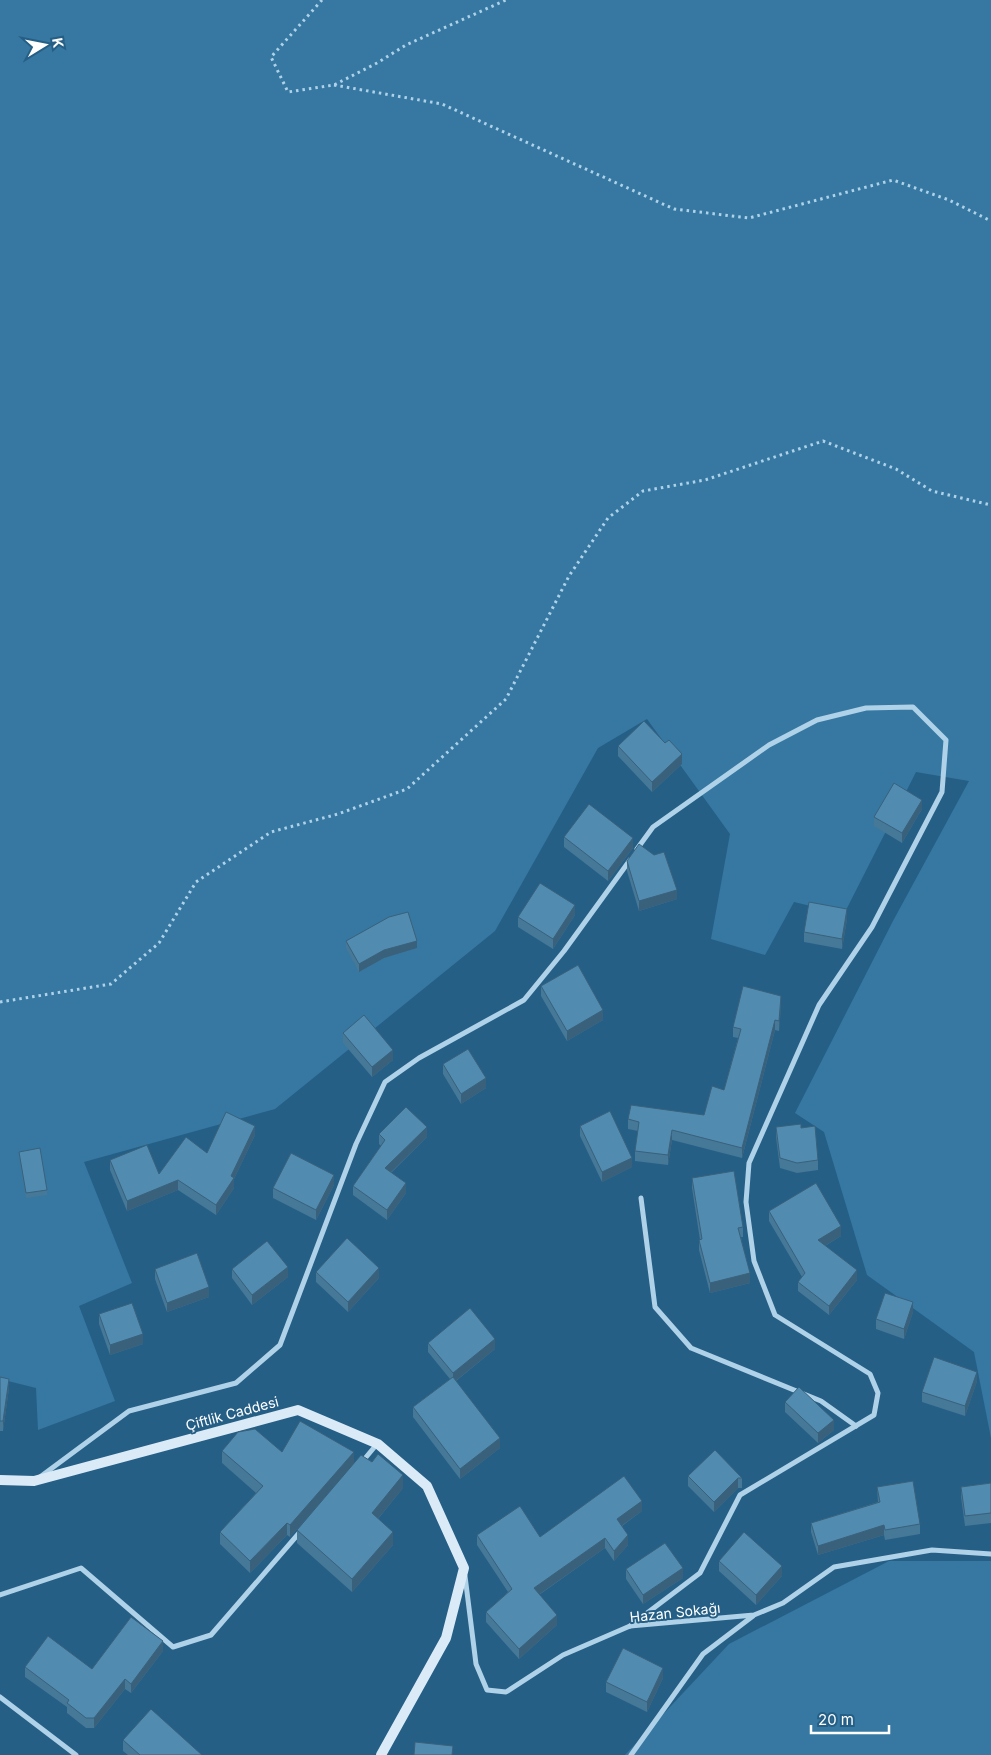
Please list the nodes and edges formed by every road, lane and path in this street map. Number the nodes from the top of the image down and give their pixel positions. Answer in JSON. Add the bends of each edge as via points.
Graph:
{"nodes":[{"id":1,"x":322,"y":0,"type":"edge"},
{"id":2,"x":506,"y":0,"type":"edge"},
{"id":3,"x":334,"y":85,"type":"junction"},
{"id":4,"x":991,"y":221,"type":"edge"},
{"id":5,"x":991,"y":505,"type":"edge"},
{"id":6,"x":0,"y":1002,"type":"edge"},
{"id":7,"x":641,"y":1198,"type":"dead end"},
{"id":8,"x":856,"y":1426,"type":"junction"},
{"id":9,"x":378,"y":1444,"type":"junction"},
{"id":10,"x":358,"y":1466,"type":"edge"},
{"id":11,"x":0,"y":1480,"type":"edge"},
{"id":12,"x":34,"y":1481,"type":"junction"},
{"id":13,"x":307,"y":1524,"type":"edge"},
{"id":14,"x":991,"y":1554,"type":"edge"},
{"id":15,"x":464,"y":1568,"type":"junction"},
{"id":16,"x":0,"y":1595,"type":"edge"},
{"id":17,"x":754,"y":1616,"type":"junction"},
{"id":18,"x":630,"y":1626,"type":"junction"},
{"id":19,"x":0,"y":1697,"type":"edge"},
{"id":20,"x":76,"y":1755,"type":"edge"},
{"id":21,"x":381,"y":1755,"type":"edge"},
{"id":22,"x":631,"y":1755,"type":"edge"}],
"edges":[{"from":1,"to":3,"type":"path","via":[[271,57],[288,92]]},
{"from":2,"to":3,"type":"path","via":[[406,45]]},
{"from":3,"to":4,"type":"path","via":[[442,104],[674,209],[749,218],[893,180],[949,200]]},
{"from":5,"to":6,"type":"path","via":[[932,491],[896,468],[823,441],[705,480],[643,491],[608,518],[569,576],[506,699],[407,789],[338,814],[271,832],[196,882],[159,943],[111,984]]},
{"from":7,"to":8,"type":"street","via":[[655,1307],[691,1348],[821,1401]]},
{"from":8,"to":12,"type":"street","via":[[874,1415],[878,1393],[870,1374],[774,1315],[754,1261],[746,1202],[749,1163],[820,1005],[872,927],[942,792],[946,740],[913,707],[866,708],[817,720],[769,745],[653,827],[564,951],[524,1000],[419,1058],[385,1082],[356,1144],[280,1345],[236,1383],[129,1412]]},
{"from":8,"to":18,"type":"street","via":[[740,1494],[700,1573]]},
{"from":9,"to":10,"type":"street"},
{"from":9,"to":12,"type":"street","name":"Çiftlik Caddesi","via":[[298,1410]]},
{"from":9,"to":15,"type":"street","name":"Çiftlik Caddesi","via":[[427,1486]]},
{"from":11,"to":12,"type":"street","name":"Çiftlik Caddesi"},
{"from":13,"to":16,"type":"street","via":[[211,1635],[173,1647],[81,1568]]},
{"from":14,"to":17,"type":"street","name":"Hazan Sokağı","via":[[932,1550],[834,1567],[783,1603]]},
{"from":15,"to":18,"type":"street","name":"Hazan Sokağı","via":[[476,1664],[487,1690],[506,1692],[563,1655]]},
{"from":15,"to":21,"type":"street","via":[[446,1638]]},
{"from":17,"to":18,"type":"street","name":"Hazan Sokağı"},
{"from":17,"to":22,"type":"street","via":[[703,1654]]},
{"from":19,"to":20,"type":"street"}]}
